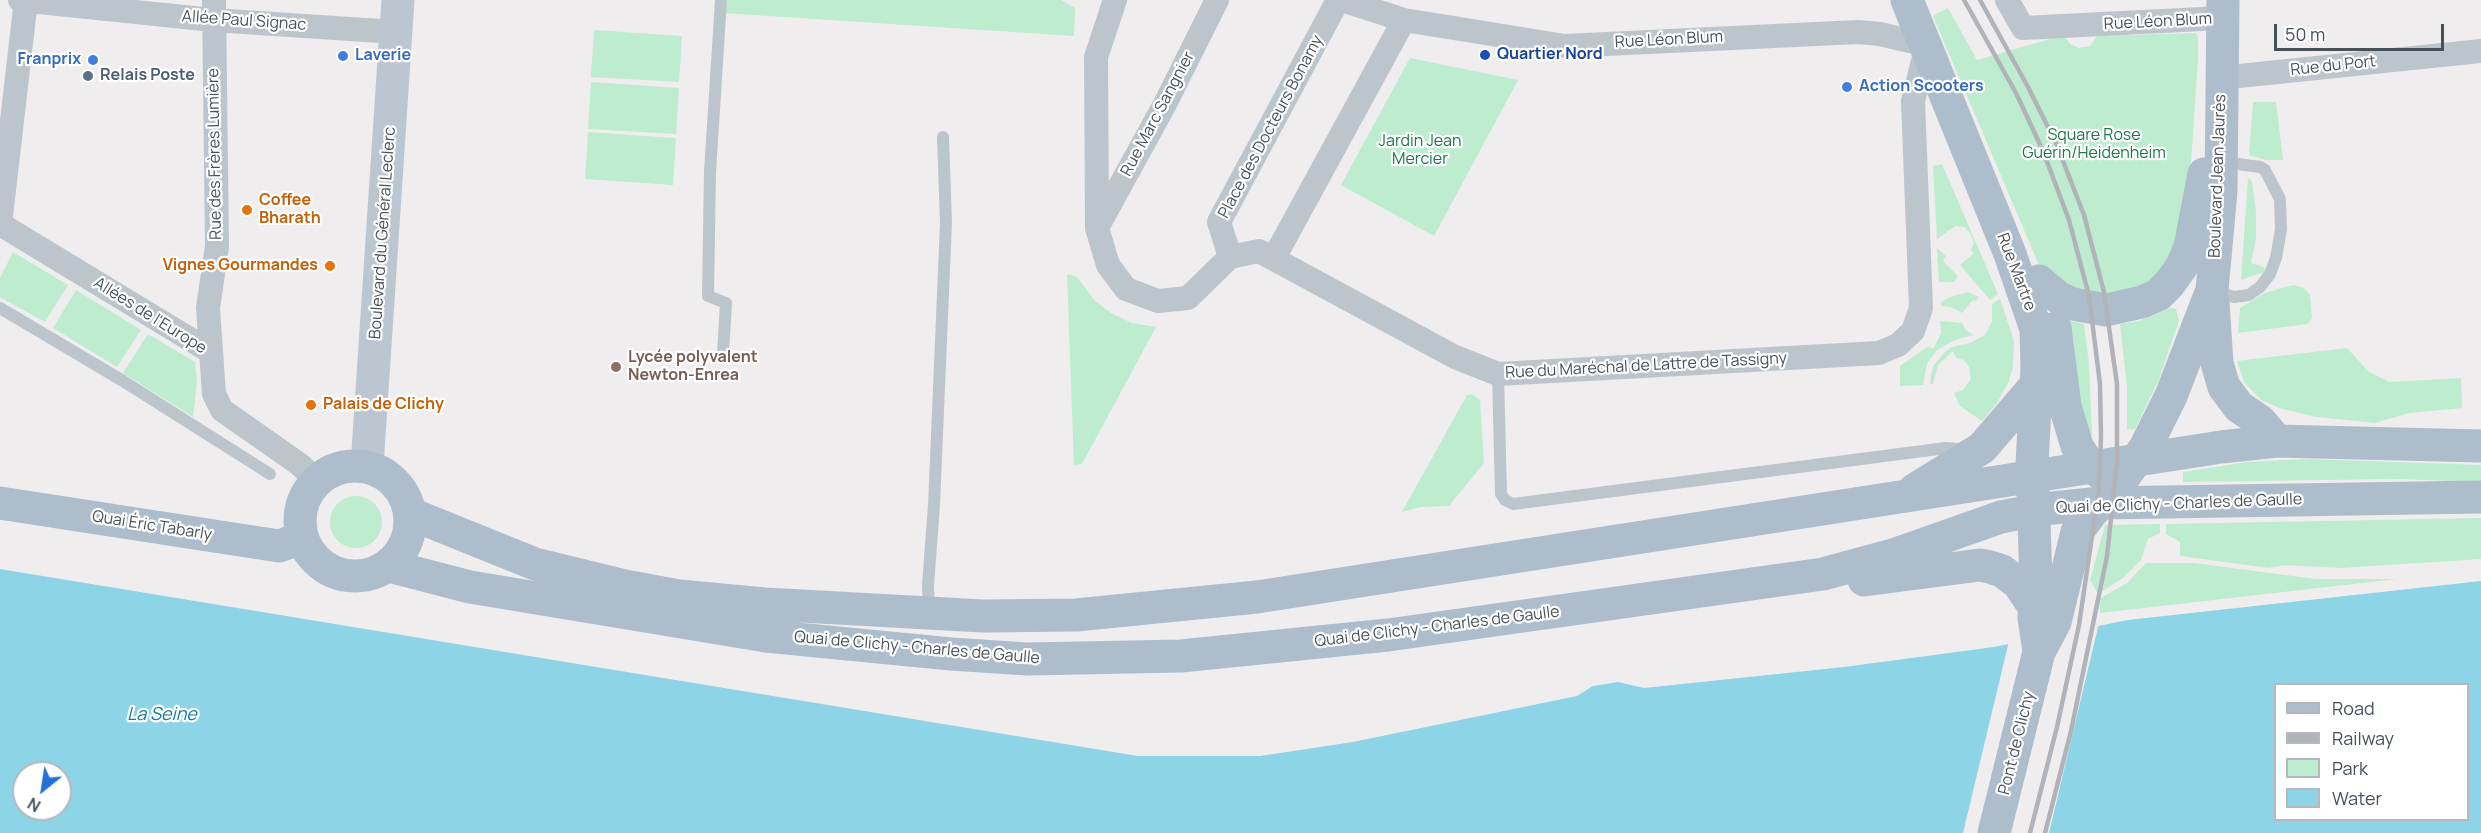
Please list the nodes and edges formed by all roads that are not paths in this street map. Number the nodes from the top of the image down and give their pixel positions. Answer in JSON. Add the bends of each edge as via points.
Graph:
{"nodes":[{"id":1,"x":20,"y":0,"type":"edge"},
{"id":2,"x":26,"y":0,"type":"edge"},
{"id":3,"x":721,"y":0,"type":"edge"},
{"id":4,"x":1217,"y":0,"type":"edge"},
{"id":5,"x":1340,"y":0,"type":"edge"},
{"id":6,"x":1907,"y":0,"type":"edge"},
{"id":7,"x":2007,"y":0,"type":"edge"},
{"id":8,"x":1112,"y":2,"type":"edge"},
{"id":9,"x":2222,"y":9,"type":"edge"},
{"id":10,"x":213,"y":10,"type":"edge"},
{"id":11,"x":397,"y":16,"type":"edge"},
{"id":12,"x":1404,"y":20,"type":"junction"},
{"id":13,"x":1927,"y":45,"type":"junction"},
{"id":14,"x":2481,"y":51,"type":"edge"},
{"id":15,"x":2220,"y":78,"type":"junction"},
{"id":16,"x":943,"y":137,"type":"dead end"},
{"id":17,"x":2222,"y":162,"type":"junction"},
{"id":18,"x":0,"y":224,"type":"edge"},
{"id":19,"x":1999,"y":227,"type":"junction"},
{"id":20,"x":1097,"y":228,"type":"junction"},
{"id":21,"x":1230,"y":256,"type":"junction"},
{"id":22,"x":1274,"y":258,"type":"junction"},
{"id":23,"x":2039,"y":281,"type":"junction"},
{"id":24,"x":2212,"y":290,"type":"junction"},
{"id":25,"x":0,"y":308,"type":"edge"},
{"id":26,"x":208,"y":308,"type":"junction"},
{"id":27,"x":174,"y":328,"type":"junction"},
{"id":28,"x":211,"y":352,"type":"junction"},
{"id":29,"x":723,"y":353,"type":"dead end"},
{"id":30,"x":1498,"y":374,"type":"junction"},
{"id":31,"x":2036,"y":385,"type":"junction"},
{"id":32,"x":2277,"y":441,"type":"junction"},
{"id":33,"x":2481,"y":446,"type":"edge"},
{"id":34,"x":2138,"y":459,"type":"junction"},
{"id":35,"x":1961,"y":460,"type":"junction"},
{"id":36,"x":367,"y":466,"type":"junction"},
{"id":37,"x":270,"y":474,"type":"dead end"},
{"id":38,"x":317,"y":480,"type":"junction"},
{"id":39,"x":2098,"y":482,"type":"junction"},
{"id":40,"x":1905,"y":496,"type":"junction"},
{"id":41,"x":2481,"y":497,"type":"edge"},
{"id":42,"x":0,"y":503,"type":"edge"},
{"id":43,"x":2042,"y":504,"type":"junction"},
{"id":44,"x":411,"y":514,"type":"junction"},
{"id":45,"x":302,"y":538,"type":"junction"},
{"id":46,"x":389,"y":566,"type":"junction"},
{"id":47,"x":1823,"y":574,"type":"junction"},
{"id":48,"x":2039,"y":588,"type":"junction"},
{"id":49,"x":929,"y":613,"type":"junction"},
{"id":50,"x":1994,"y":833,"type":"edge"}],
"edges":[{"from":1,"to":2,"type":"street","name":"Allée Paul Signac"},
{"from":2,"to":10,"type":"street","name":"Allée Paul Signac"},
{"from":2,"to":18,"type":"street"},
{"from":3,"to":29,"type":"lane","via":[[710,172],[708,296],[726,303]]},
{"from":4,"to":20,"type":"street","name":"Rue Marc Sangnier","via":[[1166,104]]},
{"from":5,"to":12,"type":"street","name":"Rue Léon Blum"},
{"from":5,"to":21,"type":"street","name":"Place des Docteurs Bonamy","via":[[1219,222]]},
{"from":6,"to":13,"type":"main road","name":"Rue Martre"},
{"from":7,"to":9,"type":"street","name":"Rue Léon Blum","via":[[2023,28]]},
{"from":8,"to":20,"type":"street","via":[[1096,57]]},
{"from":9,"to":15,"type":"main road","name":"Boulevard Jean Jaurès"},
{"from":10,"to":11,"type":"street","name":"Allée Paul Signac"},
{"from":10,"to":26,"type":"street","name":"Rue des Frères Lumière","via":[[217,246]]},
{"from":11,"to":36,"type":"main road","name":"Boulevard du Général Leclerc"},
{"from":12,"to":13,"type":"street","name":"Rue Léon Blum","via":[[1565,46],[1858,32]]},
{"from":12,"to":22,"type":"street"},
{"from":13,"to":19,"type":"main road","name":"Rue Martre"},
{"from":13,"to":30,"type":"street","name":"Rue du Maréchal de Lattre de Tassigny","via":[[1913,101],[1921,308],[1913,331],[1898,345],[1879,353]]},
{"from":14,"to":15,"type":"street","name":"Rue du Port"},
{"from":15,"to":17,"type":"main road","name":"Boulevard Jean Jaurès"},
{"from":15,"to":23,"type":"main road","via":[[2190,247],[2170,283],[2158,295],[2142,302],[2106,310],[2059,298]]},
{"from":16,"to":49,"type":"lane","via":[[946,223]]},
{"from":17,"to":24,"type":"main road","name":"Boulevard Jean Jaurès"},
{"from":17,"to":24,"type":"lane","via":[[2265,170],[2280,199],[2281,229],[2276,258],[2260,287],[2249,295],[2234,297]]},
{"from":18,"to":27,"type":"street","name":"Allées de l'Europe"},
{"from":19,"to":23,"type":"main road","via":[[2022,243]]},
{"from":19,"to":31,"type":"main road","name":"Rue Martre","via":[[2036,329]]},
{"from":20,"to":21,"type":"street","via":[[1108,266],[1126,290],[1158,301],[1188,298]]},
{"from":21,"to":22,"type":"street","name":"Rue du Maréchal de Lattre de Tassigny","via":[[1259,251]]},
{"from":22,"to":30,"type":"street","name":"Rue du Maréchal de Lattre de Tassigny","via":[[1455,357]]},
{"from":23,"to":39,"type":"main road","via":[[2055,329],[2064,406],[2081,456]]},
{"from":24,"to":32,"type":"main road","via":[[2217,363],[2224,387],[2239,407],[2260,421]]},
{"from":24,"to":34,"type":"main road","name":"Boulevard Jean Jaurès","via":[[2170,396]]},
{"from":25,"to":37,"type":"lane"},
{"from":26,"to":27,"type":"street","via":[[194,320]]},
{"from":26,"to":28,"type":"street","name":"Rue des Frères Lumière"},
{"from":27,"to":28,"type":"street","name":"Allées de l'Europe"},
{"from":28,"to":38,"type":"street","name":"Allées de l'Europe","via":[[214,394],[222,410]]},
{"from":30,"to":35,"type":"lane","via":[[1501,494],[1513,504],[1946,448],[1960,449]]},
{"from":31,"to":35,"type":"main road","via":[[1982,448]]},
{"from":31,"to":43,"type":"main road","name":"Rue Martre"},
{"from":32,"to":33,"type":"main road","name":"Quai de Clichy - Charles de Gaulle"},
{"from":32,"to":34,"type":"main road","name":"Quai de Clichy - Charles de Gaulle"},
{"from":34,"to":39,"type":"main road","name":"Quai de Clichy - Charles de Gaulle"},
{"from":35,"to":40,"type":"main road"},
{"from":36,"to":38,"type":"main road","via":[[332,470]]},
{"from":36,"to":44,"type":"main road","via":[[388,476],[403,492]]},
{"from":38,"to":45,"type":"main road","via":[[300,511]]},
{"from":39,"to":41,"type":"main road","name":"Quai de Clichy - Charles de Gaulle","via":[[2156,502]]},
{"from":39,"to":43,"type":"main road","name":"Quai de Clichy - Charles de Gaulle"},
{"from":39,"to":48,"type":"main road","name":"Pont de Clichy","via":[[2083,522]]},
{"from":40,"to":43,"type":"main road","name":"Quai de Clichy - Charles de Gaulle"},
{"from":40,"to":49,"type":"main road","name":"Quai de Clichy - Charles de Gaulle","via":[[1257,597],[1076,615]]},
{"from":42,"to":45,"type":"main road","name":"Quai Éric Tabarly","via":[[279,546]]},
{"from":43,"to":47,"type":"main road","name":"Quai de Clichy - Charles de Gaulle","via":[[1893,555]]},
{"from":43,"to":48,"type":"main road","name":"Pont de Clichy"},
{"from":44,"to":46,"type":"main road","via":[[410,534],[402,552]]},
{"from":44,"to":49,"type":"main road","name":"Quai de Clichy - Charles de Gaulle","via":[[535,564],[625,586],[754,603]]},
{"from":45,"to":46,"type":"main road","via":[[316,560],[339,574],[365,576]]},
{"from":46,"to":47,"type":"main road","name":"Quai de Clichy - Charles de Gaulle","via":[[470,587],[766,636],[1028,659],[1181,656],[1388,635]]},
{"from":47,"to":48,"type":"main road","via":[[1866,581],[1983,566]]},
{"from":48,"to":50,"type":"main road","name":"Pont de Clichy","via":[[2055,622],[2039,652]]}]}
